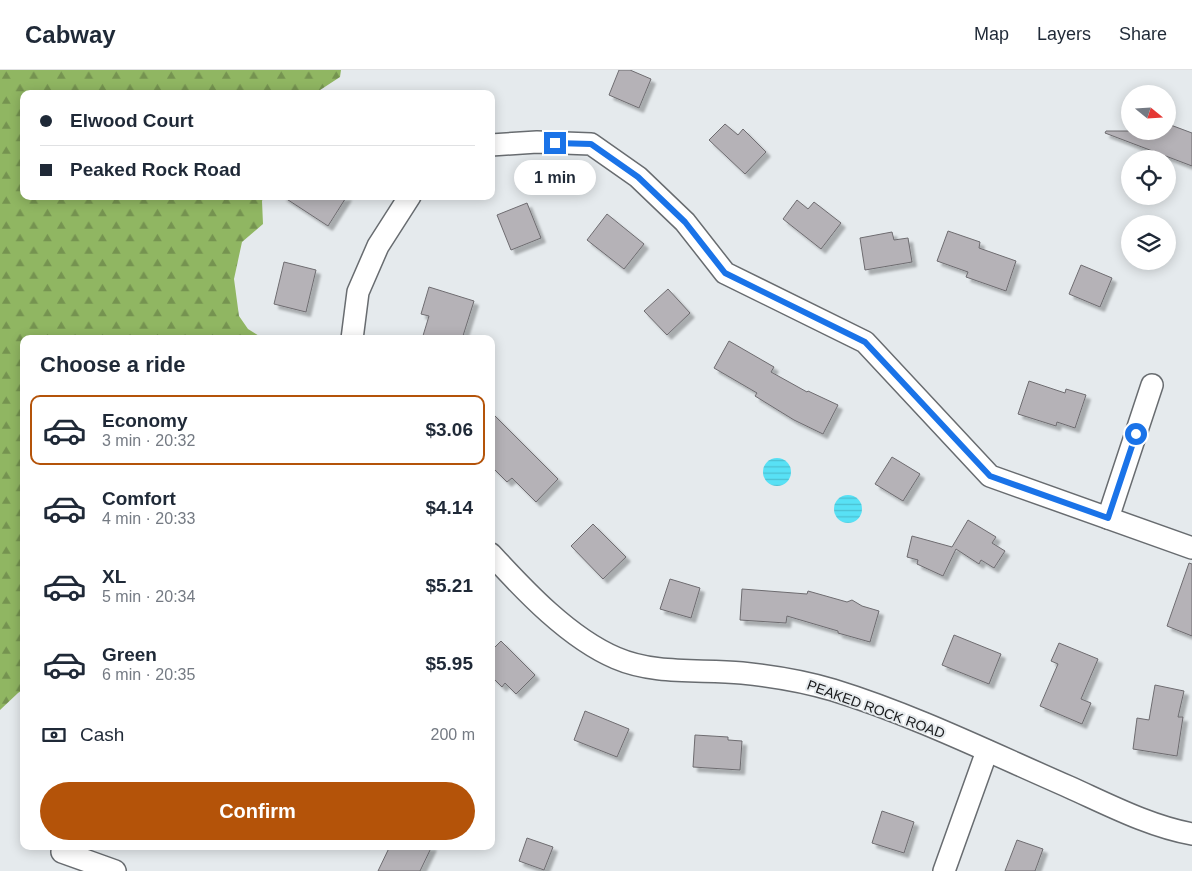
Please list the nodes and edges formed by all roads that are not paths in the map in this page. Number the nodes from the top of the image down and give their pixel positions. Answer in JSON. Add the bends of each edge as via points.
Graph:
{"nodes":[{"id":1,"x":495,"y":145,"type":"edge"},
{"id":2,"x":407,"y":200,"type":"edge"},
{"id":3,"x":353,"y":335,"type":"edge"},
{"id":4,"x":1152,"y":385,"type":"dead end"},
{"id":5,"x":1108,"y":518,"type":"junction"},
{"id":6,"x":1192,"y":548,"type":"edge"},
{"id":7,"x":495,"y":558,"type":"edge"},
{"id":8,"x":987,"y":751,"type":"junction"},
{"id":9,"x":1192,"y":834,"type":"edge"},
{"id":10,"x":62,"y":852,"type":"dead end"},
{"id":11,"x":115,"y":871,"type":"edge"},
{"id":12,"x":944,"y":871,"type":"edge"}],
"edges":[{"from":1,"to":5,"type":"street","via":[[591,144],[638,177],[685,222],[725,273],[865,342],[990,476]]},
{"from":2,"to":3,"type":"street","via":[[378,246],[358,292]]},
{"from":4,"to":5,"type":"street"},
{"from":5,"to":6,"type":"street"},
{"from":7,"to":8,"type":"street","name":"PEAKED ROCK ROAD","via":[[521,587],[576,634],[615,658],[658,669],[742,673],[795,680],[914,719]]},
{"from":8,"to":9,"type":"street","name":"PEAKED ROCK ROAD","via":[[1134,816]]},
{"from":8,"to":12,"type":"street"},
{"from":10,"to":11,"type":"street"}]}
